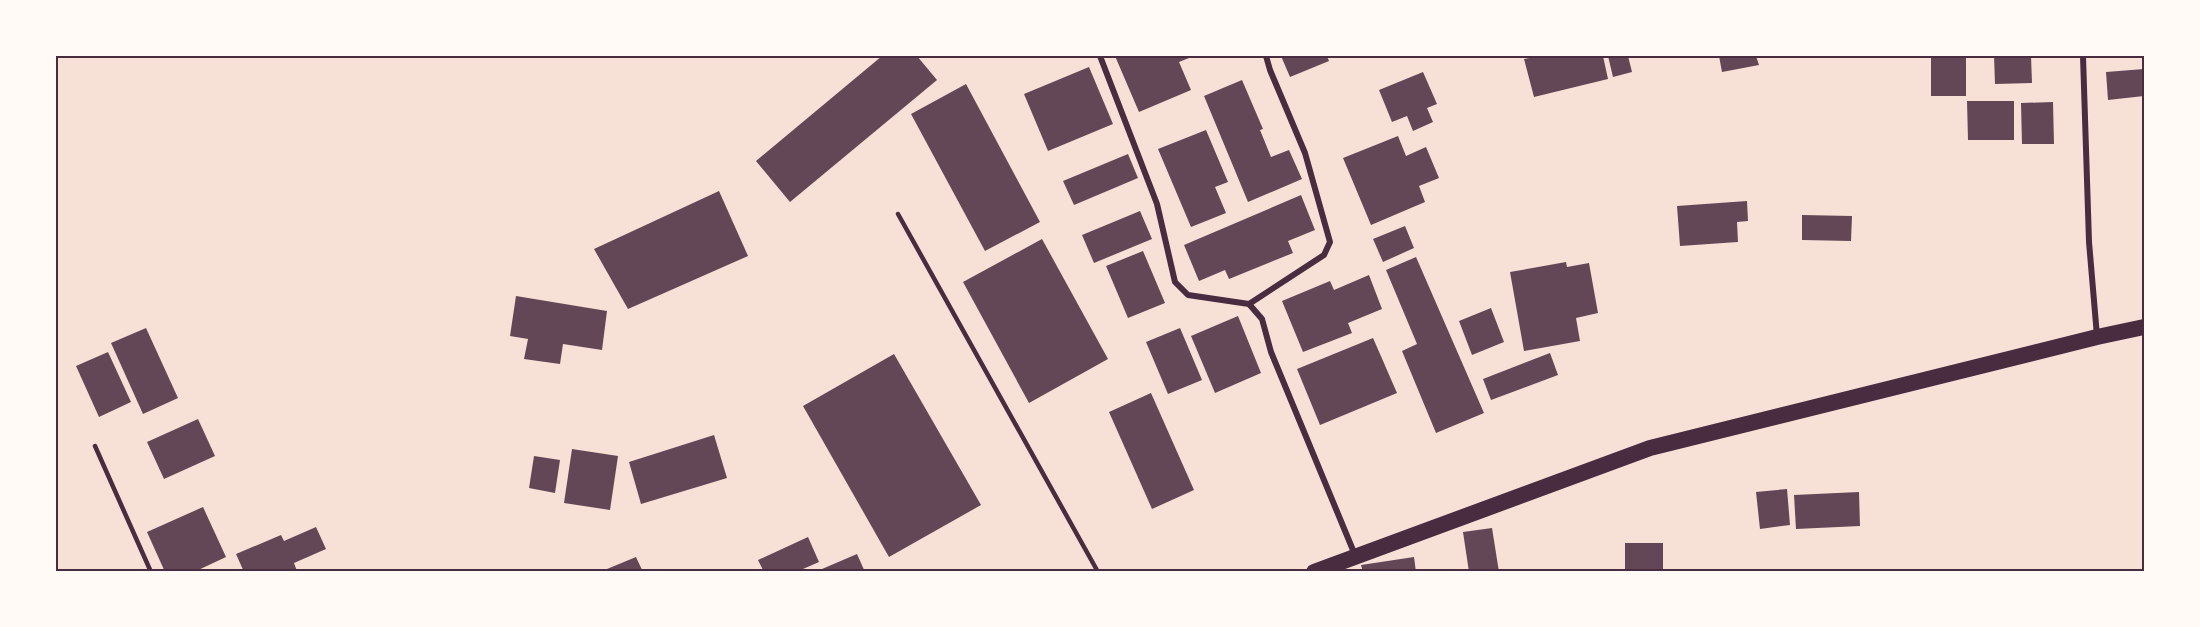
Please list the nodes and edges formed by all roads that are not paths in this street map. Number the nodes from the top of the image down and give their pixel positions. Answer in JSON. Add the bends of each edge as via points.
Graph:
{"nodes":[{"id":1,"x":1100,"y":56,"type":"edge"},
{"id":2,"x":1266,"y":56,"type":"edge"},
{"id":3,"x":2083,"y":56,"type":"edge"},
{"id":4,"x":898,"y":214,"type":"dead end"},
{"id":5,"x":1249,"y":304,"type":"junction"},
{"id":6,"x":2145,"y":327,"type":"edge"},
{"id":7,"x":2097,"y":337,"type":"junction"},
{"id":8,"x":95,"y":446,"type":"dead end"},
{"id":9,"x":1355,"y":556,"type":"junction"},
{"id":10,"x":151,"y":572,"type":"edge"},
{"id":11,"x":1098,"y":572,"type":"edge"},
{"id":12,"x":1314,"y":572,"type":"edge"}],
"edges":[{"from":1,"to":5,"type":"street","via":[[1157,204],[1175,282],[1188,295]]},
{"from":2,"to":5,"type":"street","via":[[1305,153],[1330,242],[1324,255]]},
{"from":3,"to":7,"type":"street","via":[[2089,242]]},
{"from":4,"to":11,"type":"lane"},
{"from":5,"to":9,"type":"street","via":[[1262,319],[1271,352]]},
{"from":6,"to":7,"type":"highway"},
{"from":7,"to":9,"type":"highway","via":[[1650,448]]},
{"from":8,"to":10,"type":"lane"},
{"from":9,"to":12,"type":"highway"}]}
